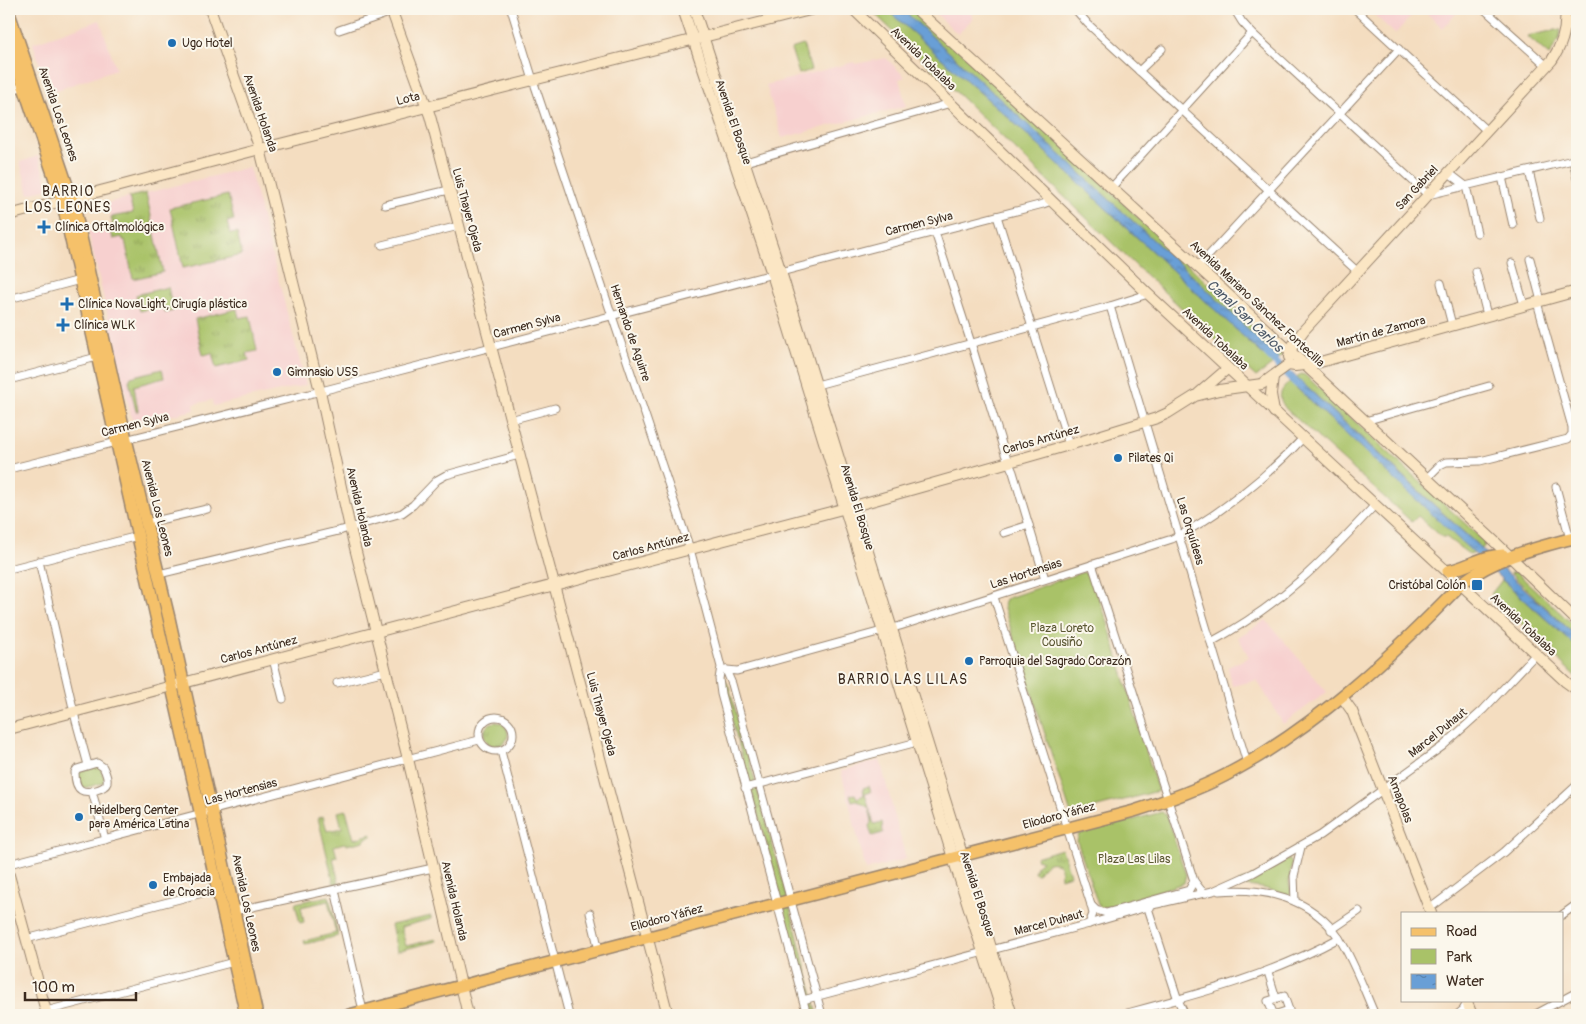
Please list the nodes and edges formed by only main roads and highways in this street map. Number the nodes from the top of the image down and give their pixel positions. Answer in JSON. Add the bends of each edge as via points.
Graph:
{"nodes":[{"id":1,"x":9,"y":13,"type":"edge"},
{"id":2,"x":9,"y":43,"type":"edge"},
{"id":3,"x":67,"y":199,"type":"junction"},
{"id":4,"x":121,"y":440,"type":"junction"},
{"id":5,"x":1574,"y":538,"type":"edge"},
{"id":6,"x":1504,"y":556,"type":"junction"},
{"id":7,"x":1448,"y":571,"type":"road end"},
{"id":8,"x":363,"y":1013,"type":"edge"},
{"id":9,"x":246,"y":1015,"type":"edge"},
{"id":10,"x":257,"y":1015,"type":"edge"},
{"id":11,"x":349,"y":1015,"type":"edge"}],
"edges":[{"from":1,"to":3,"type":"main road","name":"Avenida Los Leones","via":[[36,90]]},
{"from":2,"to":3,"type":"main road","name":"Avenida Los Leones"},
{"from":3,"to":4,"type":"main road","name":"Avenida Los Leones"},
{"from":3,"to":4,"type":"main road","name":"Avenida Los Leones","via":[[97,357]]},
{"from":4,"to":9,"type":"main road","name":"Avenida Los Leones","via":[[138,536]]},
{"from":4,"to":10,"type":"main road","name":"Avenida Los Leones","via":[[159,574]]},
{"from":5,"to":6,"type":"main road"},
{"from":6,"to":7,"type":"main road","via":[[1487,557]]},
{"from":6,"to":8,"type":"main road","name":"Eliodoro Yáñez","via":[[1462,583],[1391,654],[1342,697],[1247,763],[1207,784],[1134,811]]},
{"from":8,"to":11,"type":"main road","name":"Eliodoro Yáñez"}]}
